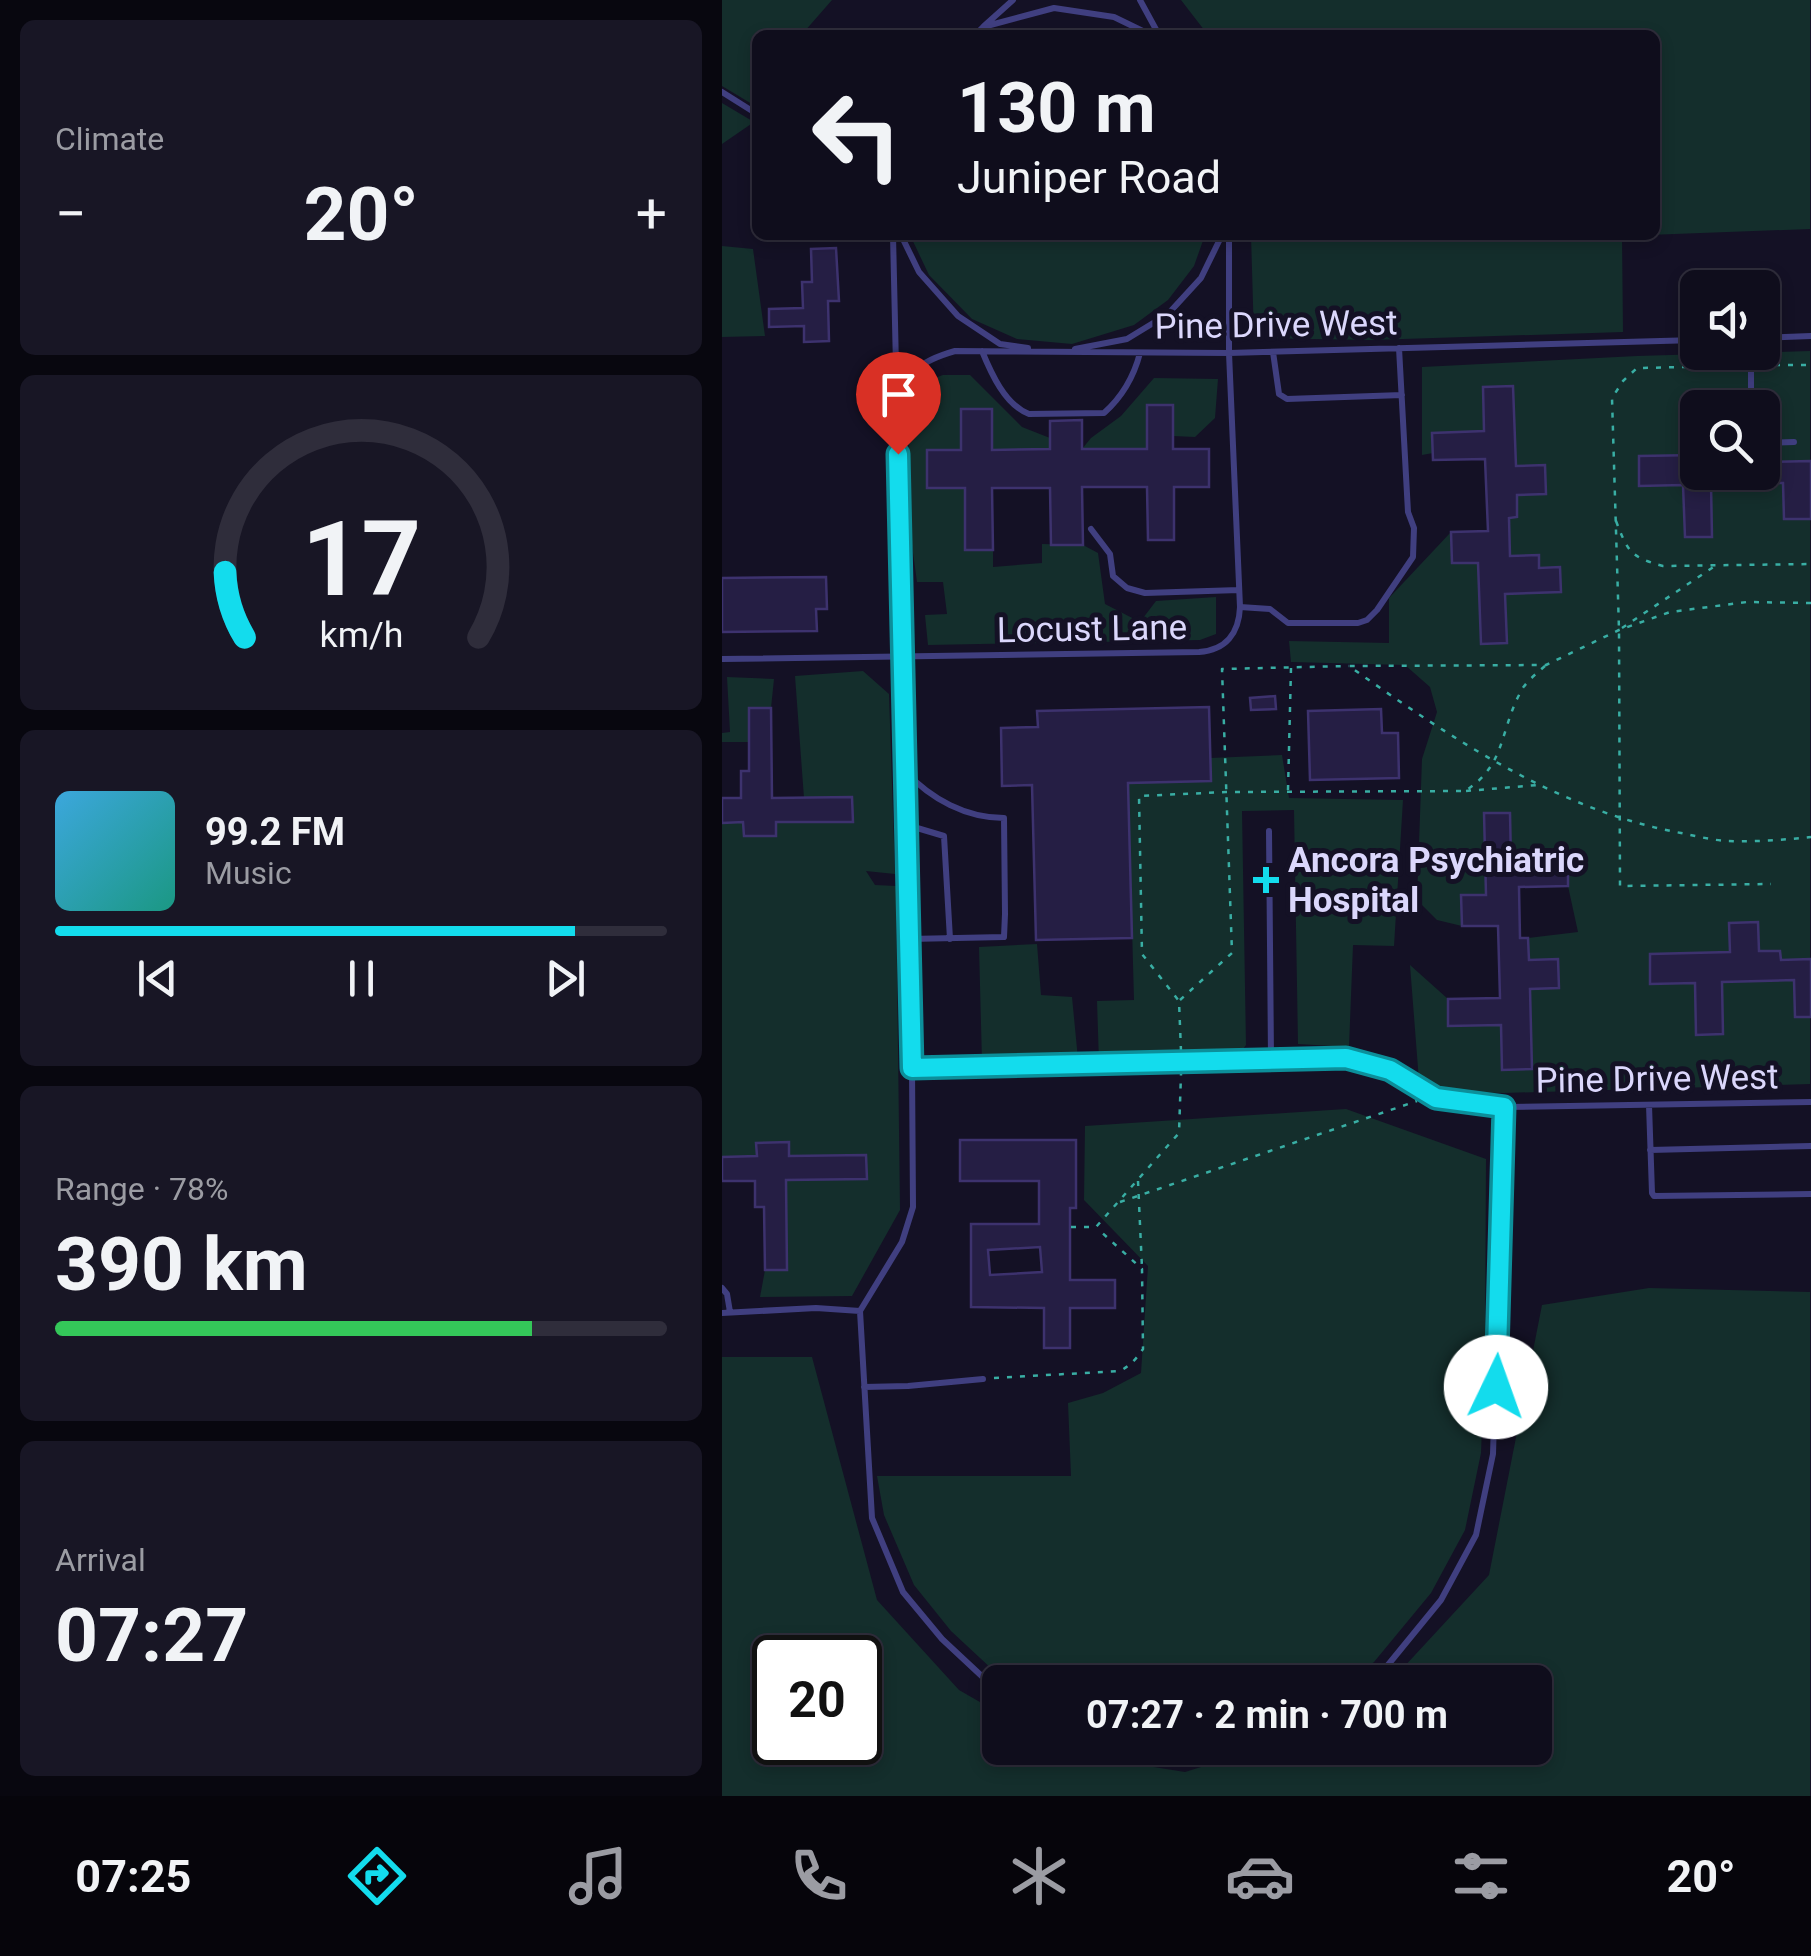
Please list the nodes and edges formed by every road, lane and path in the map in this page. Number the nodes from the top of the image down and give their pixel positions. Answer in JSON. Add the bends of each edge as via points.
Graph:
{"nodes":[{"id":1,"x":1013,"y":0,"type":"edge"},
{"id":2,"x":1140,"y":0,"type":"edge"},
{"id":3,"x":984,"y":27,"type":"junction"},
{"id":4,"x":981,"y":30,"type":"edge"},
{"id":5,"x":1140,"y":30,"type":"edge"},
{"id":6,"x":1157,"y":30,"type":"edge"},
{"id":7,"x":722,"y":92,"type":"edge"},
{"id":8,"x":752,"y":111,"type":"edge"},
{"id":9,"x":897,"y":240,"type":"edge"},
{"id":10,"x":899,"y":240,"type":"edge"},
{"id":11,"x":1222,"y":240,"type":"edge"},
{"id":12,"x":1225,"y":240,"type":"edge"},
{"id":13,"x":1810,"y":336,"type":"edge"},
{"id":14,"x":1780,"y":337,"type":"edge"},
{"id":15,"x":1680,"y":340,"type":"edge"},
{"id":16,"x":1399,"y":348,"type":"junction"},
{"id":17,"x":982,"y":352,"type":"junction"},
{"id":18,"x":1058,"y":352,"type":"junction"},
{"id":19,"x":1273,"y":352,"type":"junction"},
{"id":20,"x":1140,"y":353,"type":"junction"},
{"id":21,"x":1230,"y":353,"type":"junction"},
{"id":22,"x":1810,"y":364,"type":"edge"},
{"id":23,"x":1780,"y":365,"type":"edge"},
{"id":24,"x":1680,"y":367,"type":"edge"},
{"id":25,"x":896,"y":368,"type":"junction"},
{"id":26,"x":912,"y":376,"type":"junction"},
{"id":27,"x":1402,"y":395,"type":"junction"},
{"id":28,"x":897,"y":421,"type":"junction"},
{"id":29,"x":1780,"y":442,"type":"edge"},
{"id":30,"x":1794,"y":442,"type":"dead end"},
{"id":31,"x":1615,"y":520,"type":"junction"},
{"id":32,"x":1091,"y":529,"type":"dead end"},
{"id":33,"x":1810,"y":564,"type":"edge"},
{"id":34,"x":1716,"y":565,"type":"junction"},
{"id":35,"x":1239,"y":590,"type":"junction"},
{"id":36,"x":1810,"y":603,"type":"edge"},
{"id":37,"x":1240,"y":607,"type":"junction"},
{"id":38,"x":1618,"y":630,"type":"junction"},
{"id":39,"x":903,"y":657,"type":"junction"},
{"id":40,"x":722,"y":659,"type":"edge"},
{"id":41,"x":1546,"y":665,"type":"junction"},
{"id":42,"x":1349,"y":666,"type":"junction"},
{"id":43,"x":1291,"y":667,"type":"junction"},
{"id":44,"x":1496,"y":760,"type":"junction"},
{"id":45,"x":906,"y":771,"type":"junction"},
{"id":46,"x":1539,"y":784,"type":"junction"},
{"id":47,"x":1465,"y":791,"type":"junction"},
{"id":48,"x":1226,"y":792,"type":"junction"},
{"id":49,"x":1288,"y":792,"type":"junction"},
{"id":50,"x":1621,"y":819,"type":"junction"},
{"id":51,"x":906,"y":825,"type":"junction"},
{"id":52,"x":1269,"y":831,"type":"dead end"},
{"id":53,"x":1810,"y":837,"type":"edge"},
{"id":54,"x":1771,"y":884,"type":"dead end"},
{"id":55,"x":909,"y":939,"type":"junction"},
{"id":56,"x":950,"y":939,"type":"junction"},
{"id":57,"x":1179,"y":1000,"type":"junction"},
{"id":58,"x":1271,"y":1058,"type":"junction"},
{"id":59,"x":1181,"y":1060,"type":"junction"},
{"id":60,"x":912,"y":1068,"type":"junction"},
{"id":61,"x":1417,"y":1101,"type":"dead end"},
{"id":62,"x":1810,"y":1102,"type":"edge"},
{"id":63,"x":1649,"y":1104,"type":"junction"},
{"id":64,"x":1504,"y":1107,"type":"junction"},
{"id":65,"x":1810,"y":1146,"type":"edge"},
{"id":66,"x":1650,"y":1150,"type":"junction"},
{"id":67,"x":1138,"y":1179,"type":"junction"},
{"id":68,"x":1810,"y":1194,"type":"edge"},
{"id":69,"x":1139,"y":1195,"type":"junction"},
{"id":70,"x":1117,"y":1202,"type":"junction"},
{"id":71,"x":1071,"y":1227,"type":"dead end"},
{"id":72,"x":1096,"y":1227,"type":"junction"},
{"id":73,"x":1142,"y":1270,"type":"junction"},
{"id":74,"x":722,"y":1288,"type":"edge"},
{"id":75,"x":860,"y":1311,"type":"junction"},
{"id":76,"x":726,"y":1312,"type":"edge"},
{"id":77,"x":983,"y":1379,"type":"joint"},
{"id":78,"x":864,"y":1387,"type":"junction"},
{"id":79,"x":1386,"y":1665,"type":"edge"},
{"id":80,"x":982,"y":1676,"type":"edge"}],
"edges":[{"from":1,"to":3,"type":"lane"},
{"from":2,"to":6,"type":"lane"},
{"from":3,"to":4,"type":"lane"},
{"from":3,"to":5,"type":"lane","via":[[1054,8],[1114,17]]},
{"from":7,"to":8,"type":"lane"},
{"from":9,"to":25,"type":"lane"},
{"from":10,"to":18,"type":"lane","via":[[958,316],[1000,344]]},
{"from":11,"to":18,"type":"lane","via":[[1202,278],[1168,314],[1127,339]]},
{"from":12,"to":21,"type":"lane"},
{"from":13,"to":14,"type":"lane"},
{"from":15,"to":16,"type":"lane","name":"Pine Drive West"},
{"from":16,"to":19,"type":"lane","name":"Pine Drive West"},
{"from":16,"to":27,"type":"lane"},
{"from":17,"to":18,"type":"lane","name":"Pine Drive West"},
{"from":17,"to":20,"type":"lane","via":[[1011,402],[1029,414],[1104,412],[1135,374]]},
{"from":17,"to":26,"type":"lane","name":"Pine Drive West","via":[[926,360]]},
{"from":18,"to":20,"type":"lane","name":"Pine Drive West"},
{"from":19,"to":21,"type":"lane","name":"Pine Drive West"},
{"from":19,"to":27,"type":"lane","via":[[1279,394],[1287,400]]},
{"from":20,"to":21,"type":"lane","name":"Pine Drive West"},
{"from":21,"to":35,"type":"lane"},
{"from":22,"to":23,"type":"path"},
{"from":24,"to":31,"type":"path","via":[[1637,368],[1612,398]]},
{"from":25,"to":26,"type":"lane"},
{"from":25,"to":28,"type":"lane"},
{"from":26,"to":28,"type":"lane"},
{"from":27,"to":37,"type":"lane","via":[[1414,556],[1377,610],[1358,623],[1288,623],[1270,609]]},
{"from":28,"to":39,"type":"lane"},
{"from":29,"to":30,"type":"lane"},
{"from":31,"to":34,"type":"path","via":[[1639,560]]},
{"from":31,"to":38,"type":"path"},
{"from":32,"to":35,"type":"lane","via":[[1110,554],[1113,576],[1127,588],[1144,594]]},
{"from":33,"to":34,"type":"path"},
{"from":34,"to":38,"type":"path"},
{"from":35,"to":37,"type":"lane"},
{"from":36,"to":38,"type":"path","via":[[1714,605]]},
{"from":37,"to":39,"type":"lane","name":"Locust Lane","via":[[1233,636],[1212,651]]},
{"from":38,"to":41,"type":"path"},
{"from":38,"to":50,"type":"path"},
{"from":39,"to":40,"type":"lane","name":"Locust Lane"},
{"from":39,"to":45,"type":"lane"},
{"from":41,"to":42,"type":"path"},
{"from":41,"to":44,"type":"path","via":[[1520,690]]},
{"from":42,"to":43,"type":"path"},
{"from":42,"to":44,"type":"path"},
{"from":43,"to":48,"type":"path","via":[[1222,669]]},
{"from":43,"to":49,"type":"path"},
{"from":44,"to":46,"type":"path"},
{"from":44,"to":47,"type":"path"},
{"from":45,"to":51,"type":"lane"},
{"from":45,"to":56,"type":"lane","via":[[939,801],[1004,818],[1004,937]]},
{"from":46,"to":47,"type":"path"},
{"from":46,"to":50,"type":"path"},
{"from":47,"to":49,"type":"path"},
{"from":48,"to":49,"type":"path"},
{"from":48,"to":57,"type":"path","via":[[1232,953]]},
{"from":48,"to":57,"type":"path","via":[[1139,796],[1142,954]]},
{"from":50,"to":53,"type":"path","via":[[1724,841]]},
{"from":50,"to":54,"type":"path","via":[[1620,886]]},
{"from":51,"to":55,"type":"lane"},
{"from":51,"to":56,"type":"lane","via":[[944,836]]},
{"from":52,"to":58,"type":"lane"},
{"from":55,"to":56,"type":"lane"},
{"from":55,"to":60,"type":"lane"},
{"from":57,"to":59,"type":"path"},
{"from":58,"to":59,"type":"lane","name":"Pine Drive West"},
{"from":58,"to":64,"type":"lane","name":"Pine Drive West","via":[[1346,1058],[1390,1070],[1436,1098]]},
{"from":59,"to":60,"type":"lane","name":"Pine Drive West"},
{"from":59,"to":67,"type":"path","via":[[1179,1133]]},
{"from":60,"to":75,"type":"lane","via":[[913,1207],[902,1242]]},
{"from":61,"to":69,"type":"path"},
{"from":62,"to":63,"type":"lane","name":"Pine Drive West"},
{"from":63,"to":64,"type":"lane","name":"Pine Drive West"},
{"from":63,"to":66,"type":"lane"},
{"from":64,"to":79,"type":"lane","via":[[1493,1454],[1476,1535],[1440,1600]]},
{"from":65,"to":66,"type":"lane"},
{"from":66,"to":68,"type":"lane","via":[[1656,1197]]},
{"from":67,"to":69,"type":"path"},
{"from":67,"to":70,"type":"path"},
{"from":69,"to":70,"type":"path"},
{"from":69,"to":73,"type":"path"},
{"from":70,"to":72,"type":"path"},
{"from":71,"to":72,"type":"path"},
{"from":72,"to":73,"type":"path"},
{"from":73,"to":77,"type":"path","via":[[1142,1349],[1131,1365]]},
{"from":74,"to":76,"type":"lane"},
{"from":75,"to":76,"type":"lane"},
{"from":75,"to":78,"type":"lane"},
{"from":77,"to":78,"type":"lane"},
{"from":78,"to":80,"type":"lane","via":[[872,1518],[903,1592]]}]}
